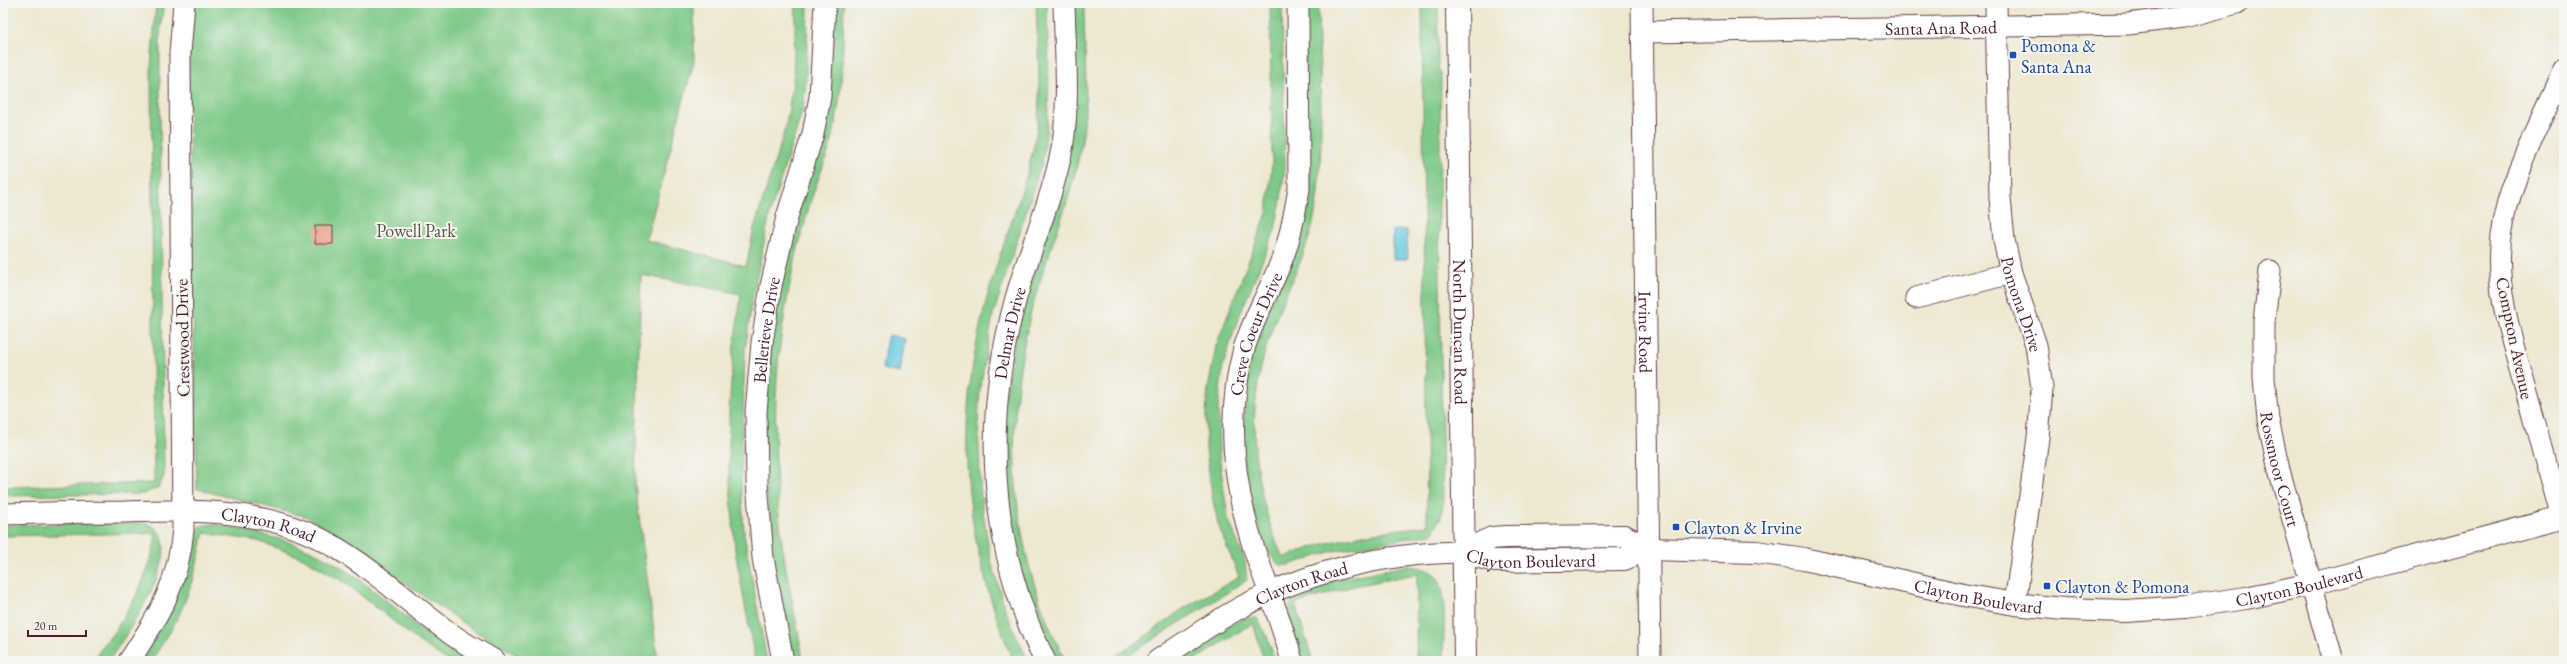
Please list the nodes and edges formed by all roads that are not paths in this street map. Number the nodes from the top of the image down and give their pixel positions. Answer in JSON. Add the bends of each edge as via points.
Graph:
{"nodes":[{"id":1,"x":184,"y":3,"type":"edge"},
{"id":2,"x":825,"y":3,"type":"edge"},
{"id":3,"x":1064,"y":3,"type":"edge"},
{"id":4,"x":1298,"y":3,"type":"edge"},
{"id":5,"x":1457,"y":3,"type":"edge"},
{"id":6,"x":1642,"y":3,"type":"edge"},
{"id":7,"x":1996,"y":3,"type":"edge"},
{"id":8,"x":2237,"y":3,"type":"edge"},
{"id":9,"x":1996,"y":26,"type":"junction"},
{"id":10,"x":1643,"y":32,"type":"junction"},
{"id":11,"x":2564,"y":70,"type":"edge"},
{"id":12,"x":2270,"y":271,"type":"dead end"},
{"id":13,"x":2011,"y":273,"type":"junction"},
{"id":14,"x":1916,"y":298,"type":"dead end"},
{"id":15,"x":184,"y":510,"type":"junction"},
{"id":16,"x":3,"y":514,"type":"edge"},
{"id":17,"x":2563,"y":517,"type":"edge"},
{"id":18,"x":1649,"y":550,"type":"junction"},
{"id":19,"x":1462,"y":552,"type":"junction"},
{"id":20,"x":2312,"y":584,"type":"junction"},
{"id":21,"x":1270,"y":593,"type":"junction"},
{"id":22,"x":2015,"y":604,"type":"junction"},
{"id":23,"x":129,"y":661,"type":"edge"},
{"id":24,"x":495,"y":661,"type":"edge"},
{"id":25,"x":783,"y":661,"type":"edge"},
{"id":26,"x":1045,"y":661,"type":"edge"},
{"id":27,"x":1157,"y":661,"type":"edge"},
{"id":28,"x":1292,"y":661,"type":"edge"},
{"id":29,"x":1465,"y":661,"type":"edge"},
{"id":30,"x":1650,"y":661,"type":"edge"},
{"id":31,"x":2333,"y":661,"type":"edge"}],
"edges":[{"from":1,"to":15,"type":"street","name":"Crestwood Drive","via":[[180,54]]},
{"from":2,"to":25,"type":"street","name":"Bellerieve Drive","via":[[820,97],[813,134],[787,217],[770,286],[756,412],[757,482],[763,558]]},
{"from":3,"to":26,"type":"street","name":"Delmar Drive","via":[[1065,107],[1062,147],[1054,180],[1016,297],[1003,350],[996,396],[994,440],[996,490],[1002,534],[1015,587],[1031,633]]},
{"from":4,"to":21,"type":"street","name":"Creve Coeur Drive","via":[[1298,196],[1284,252],[1244,350],[1237,385],[1234,421],[1240,493],[1254,548]]},
{"from":5,"to":19,"type":"street","name":"North Duncan Road"},
{"from":6,"to":10,"type":"street","name":"Irvine Road"},
{"from":7,"to":9,"type":"street","name":"Pomona Drive"},
{"from":8,"to":9,"type":"street","name":"Santa Ana Road","via":[[2184,17],[2128,24]]},
{"from":9,"to":10,"type":"street","name":"Santa Ana Road"},
{"from":9,"to":13,"type":"street","name":"Pomona Drive","via":[[2000,198],[2004,240]]},
{"from":10,"to":18,"type":"street","name":"Irvine Road"},
{"from":11,"to":17,"type":"street","name":"Compton Avenue","via":[[2509,199],[2501,236],[2500,256],[2501,288],[2513,345]]},
{"from":12,"to":20,"type":"street","name":"Rossmoor Court","via":[[2264,321],[2264,378],[2268,420],[2279,470]]},
{"from":13,"to":14,"type":"street"},
{"from":13,"to":22,"type":"street","name":"Pomona Drive","via":[[2036,345],[2042,388],[2038,438]]},
{"from":15,"to":16,"type":"street","name":"Clayton Road"},
{"from":15,"to":23,"type":"street","name":"Crestwood Drive","via":[[179,559],[171,588],[160,614]]},
{"from":15,"to":24,"type":"street","name":"Clayton Road","via":[[264,519],[295,528],[329,543],[366,566],[452,635]]},
{"from":17,"to":20,"type":"street","name":"Clayton Boulevard"},
{"from":18,"to":19,"type":"street","name":"Clayton Boulevard","via":[[1624,536],[1506,537],[1492,538]]},
{"from":18,"to":22,"type":"street","name":"Clayton Boulevard","via":[[1717,550],[1804,558]]},
{"from":18,"to":30,"type":"street","name":"Irvine Road"},
{"from":19,"to":21,"type":"street","name":"Clayton Road","via":[[1401,555],[1345,567]]},
{"from":19,"to":29,"type":"street","name":"North Duncan Road"},
{"from":20,"to":22,"type":"street","name":"Clayton Boulevard","via":[[2246,598],[2185,607],[2119,610],[2064,609]]},
{"from":20,"to":31,"type":"street","name":"Rossmoor Court"},
{"from":21,"to":27,"type":"street","name":"Clayton Road","via":[[1229,614]]},
{"from":21,"to":28,"type":"street","name":"Creve Coeur Drive"}]}
